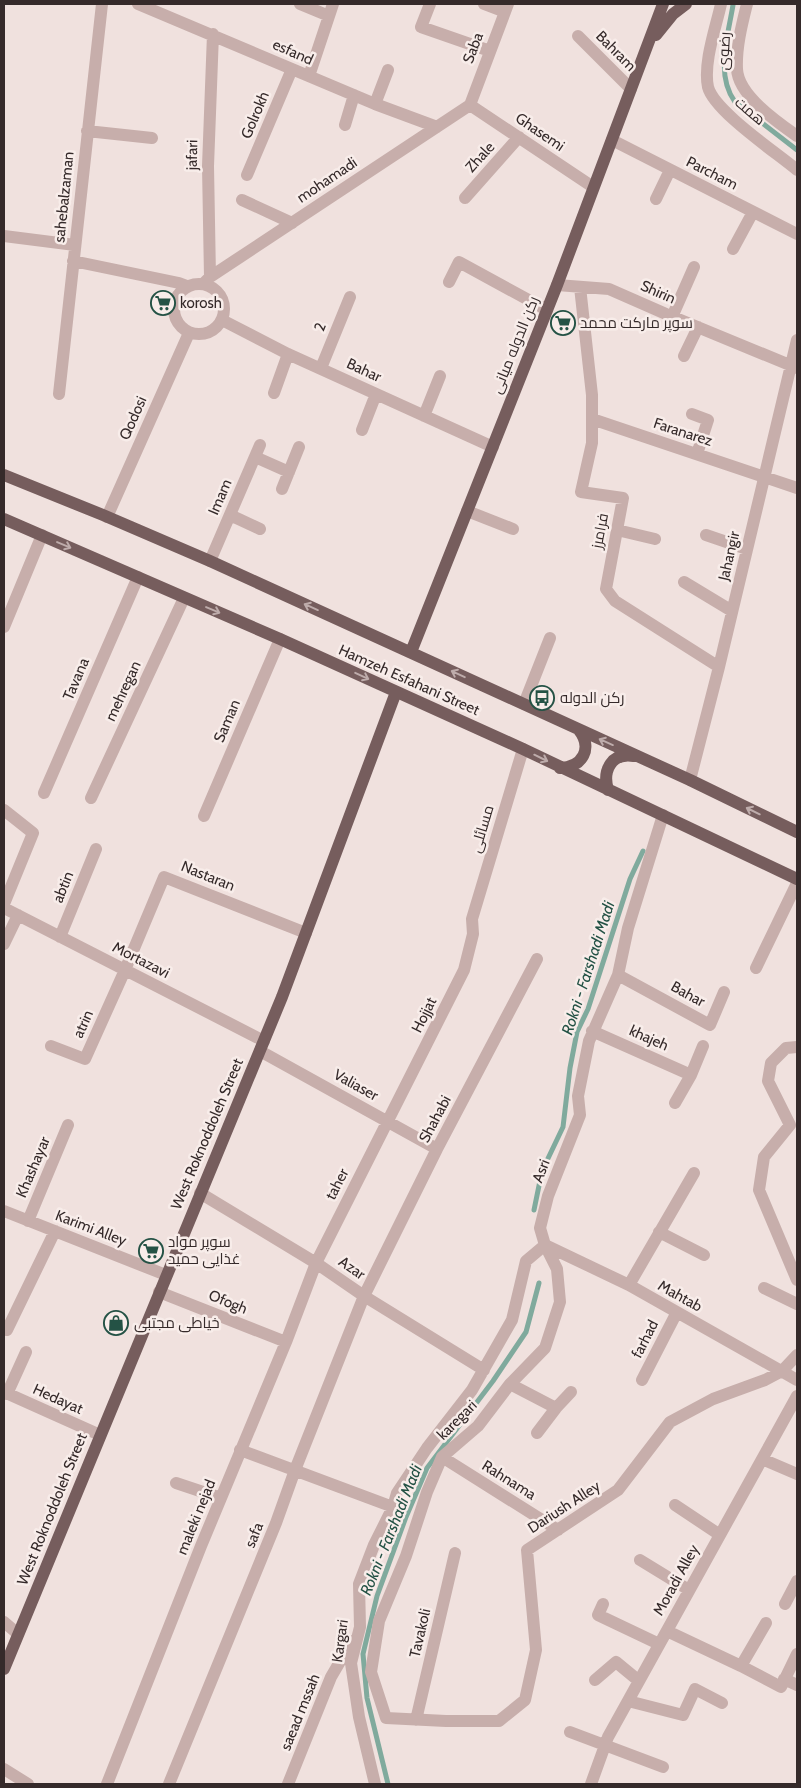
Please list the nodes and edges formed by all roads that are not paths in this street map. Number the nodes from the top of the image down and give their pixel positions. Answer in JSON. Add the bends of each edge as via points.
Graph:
{"nodes":[{"id":1,"x":102,"y":4,"type":"edge"},
{"id":2,"x":138,"y":4,"type":"edge"},
{"id":3,"x":300,"y":4,"type":"edge"},
{"id":4,"x":430,"y":4,"type":"edge"},
{"id":5,"x":484,"y":4,"type":"edge"},
{"id":6,"x":663,"y":4,"type":"edge"},
{"id":7,"x":686,"y":4,"type":"edge"},
{"id":8,"x":721,"y":4,"type":"edge"},
{"id":9,"x":747,"y":4,"type":"edge"},
{"id":10,"x":507,"y":8,"type":"edge"},
{"id":11,"x":331,"y":10,"type":"edge"},
{"id":12,"x":213,"y":34,"type":"junction"},
{"id":13,"x":578,"y":36,"type":"dead end"},
{"id":14,"x":646,"y":49,"type":"junction"},
{"id":15,"x":490,"y":50,"type":"junction"},
{"id":16,"x":292,"y":69,"type":"junction"},
{"id":17,"x":388,"y":70,"type":"dead end"},
{"id":18,"x":309,"y":76,"type":"junction"},
{"id":19,"x":631,"y":89,"type":"junction"},
{"id":20,"x":354,"y":95,"type":"junction"},
{"id":21,"x":375,"y":104,"type":"junction"},
{"id":22,"x":470,"y":105,"type":"junction"},
{"id":23,"x":345,"y":126,"type":"dead end"},
{"id":24,"x":437,"y":127,"type":"junction"},
{"id":25,"x":87,"y":131,"type":"junction"},
{"id":26,"x":797,"y":136,"type":"edge"},
{"id":27,"x":519,"y":137,"type":"junction"},
{"id":28,"x":152,"y":138,"type":"dead end"},
{"id":29,"x":612,"y":140,"type":"junction"},
{"id":30,"x":670,"y":170,"type":"junction"},
{"id":31,"x":797,"y":170,"type":"edge"},
{"id":32,"x":247,"y":174,"type":"dead end"},
{"id":33,"x":592,"y":187,"type":"junction"},
{"id":34,"x":465,"y":198,"type":"dead end"},
{"id":35,"x":656,"y":199,"type":"dead end"},
{"id":36,"x":242,"y":200,"type":"dead end"},
{"id":37,"x":753,"y":212,"type":"junction"},
{"id":38,"x":292,"y":222,"type":"junction"},
{"id":39,"x":797,"y":234,"type":"edge"},
{"id":40,"x":4,"y":236,"type":"edge"},
{"id":41,"x":75,"y":245,"type":"junction"},
{"id":42,"x":733,"y":249,"type":"dead end"},
{"id":43,"x":73,"y":261,"type":"junction"},
{"id":44,"x":694,"y":267,"type":"dead end"},
{"id":45,"x":207,"y":280,"type":"junction"},
{"id":46,"x":449,"y":282,"type":"dead end"},
{"id":47,"x":557,"y":285,"type":"junction"},
{"id":48,"x":187,"y":286,"type":"junction"},
{"id":49,"x":580,"y":286,"type":"junction"},
{"id":50,"x":350,"y":297,"type":"dead end"},
{"id":51,"x":547,"y":310,"type":"junction"},
{"id":52,"x":672,"y":316,"type":"junction"},
{"id":53,"x":222,"y":320,"type":"junction"},
{"id":54,"x":698,"y":327,"type":"junction"},
{"id":55,"x":189,"y":333,"type":"junction"},
{"id":56,"x":797,"y":340,"type":"edge"},
{"id":57,"x":288,"y":354,"type":"junction"},
{"id":58,"x":684,"y":356,"type":"dead end"},
{"id":59,"x":794,"y":367,"type":"edge"},
{"id":60,"x":321,"y":368,"type":"junction"},
{"id":61,"x":440,"y":376,"type":"dead end"},
{"id":62,"x":274,"y":393,"type":"dead end"},
{"id":63,"x":59,"y":394,"type":"dead end"},
{"id":64,"x":376,"y":394,"type":"junction"},
{"id":65,"x":692,"y":414,"type":"dead end"},
{"id":66,"x":424,"y":416,"type":"junction"},
{"id":67,"x":592,"y":419,"type":"junction"},
{"id":68,"x":362,"y":430,"type":"dead end"},
{"id":69,"x":299,"y":447,"type":"dead end"},
{"id":70,"x":493,"y":447,"type":"junction"},
{"id":71,"x":697,"y":454,"type":"junction"},
{"id":72,"x":289,"y":472,"type":"junction"},
{"id":73,"x":4,"y":475,"type":"edge"},
{"id":74,"x":764,"y":476,"type":"junction"},
{"id":75,"x":797,"y":488,"type":"edge"},
{"id":76,"x":282,"y":489,"type":"dead end"},
{"id":77,"x":467,"y":511,"type":"junction"},
{"id":78,"x":230,"y":515,"type":"junction"},
{"id":79,"x":107,"y":516,"type":"junction"},
{"id":80,"x":4,"y":519,"type":"edge"},
{"id":81,"x":260,"y":529,"type":"dead end"},
{"id":82,"x":513,"y":529,"type":"dead end"},
{"id":83,"x":617,"y":530,"type":"junction"},
{"id":84,"x":42,"y":535,"type":"junction"},
{"id":85,"x":706,"y":535,"type":"dead end"},
{"id":86,"x":654,"y":539,"type":"dead end"},
{"id":87,"x":747,"y":549,"type":"junction"},
{"id":88,"x":210,"y":561,"type":"junction"},
{"id":89,"x":138,"y":577,"type":"junction"},
{"id":90,"x":684,"y":582,"type":"dead end"},
{"id":91,"x":184,"y":598,"type":"junction"},
{"id":92,"x":732,"y":611,"type":"junction"},
{"id":93,"x":4,"y":627,"type":"edge"},
{"id":94,"x":550,"y":638,"type":"dead end"},
{"id":95,"x":280,"y":639,"type":"junction"},
{"id":96,"x":411,"y":652,"type":"junction"},
{"id":97,"x":719,"y":667,"type":"junction"},
{"id":98,"x":396,"y":692,"type":"junction"},
{"id":99,"x":524,"y":704,"type":"junction"},
{"id":100,"x":578,"y":730,"type":"junction"},
{"id":101,"x":523,"y":749,"type":"junction"},
{"id":102,"x":637,"y":756,"type":"junction"},
{"id":103,"x":560,"y":768,"type":"junction"},
{"id":104,"x":690,"y":780,"type":"junction"},
{"id":105,"x":608,"y":790,"type":"junction"},
{"id":106,"x":44,"y":793,"type":"dead end"},
{"id":107,"x":91,"y":798,"type":"dead end"},
{"id":108,"x":4,"y":810,"type":"edge"},
{"id":109,"x":204,"y":816,"type":"dead end"},
{"id":110,"x":663,"y":816,"type":"junction"},
{"id":111,"x":797,"y":832,"type":"edge"},
{"id":112,"x":96,"y":849,"type":"dead end"},
{"id":113,"x":797,"y":879,"type":"edge"},
{"id":114,"x":797,"y":883,"type":"edge"},
{"id":115,"x":4,"y":904,"type":"edge"},
{"id":116,"x":4,"y":908,"type":"edge"},
{"id":117,"x":18,"y":915,"type":"junction"},
{"id":118,"x":472,"y":918,"type":"joint"},
{"id":119,"x":306,"y":933,"type":"junction"},
{"id":120,"x":60,"y":937,"type":"junction"},
{"id":121,"x":4,"y":944,"type":"edge"},
{"id":122,"x":537,"y":959,"type":"dead end"},
{"id":123,"x":756,"y":968,"type":"dead end"},
{"id":124,"x":125,"y":970,"type":"junction"},
{"id":125,"x":618,"y":974,"type":"junction"},
{"id":126,"x":724,"y":992,"type":"dead end"},
{"id":127,"x":592,"y":1031,"type":"junction"},
{"id":128,"x":51,"y":1046,"type":"dead end"},
{"id":129,"x":262,"y":1046,"type":"junction"},
{"id":130,"x":703,"y":1046,"type":"dead end"},
{"id":131,"x":797,"y":1047,"type":"edge"},
{"id":132,"x":691,"y":1075,"type":"junction"},
{"id":133,"x":675,"y":1103,"type":"dead end"},
{"id":134,"x":387,"y":1121,"type":"junction"},
{"id":135,"x":68,"y":1125,"type":"dead end"},
{"id":136,"x":437,"y":1149,"type":"junction"},
{"id":137,"x":694,"y":1173,"type":"dead end"},
{"id":138,"x":200,"y":1193,"type":"junction"},
{"id":139,"x":4,"y":1211,"type":"edge"},
{"id":140,"x":28,"y":1220,"type":"junction"},
{"id":141,"x":55,"y":1231,"type":"junction"},
{"id":142,"x":659,"y":1232,"type":"junction"},
{"id":143,"x":545,"y":1245,"type":"junction"},
{"id":144,"x":704,"y":1255,"type":"dead end"},
{"id":145,"x":316,"y":1263,"type":"junction"},
{"id":146,"x":166,"y":1275,"type":"junction"},
{"id":147,"x":797,"y":1280,"type":"edge"},
{"id":148,"x":629,"y":1285,"type":"junction"},
{"id":149,"x":764,"y":1288,"type":"dead end"},
{"id":150,"x":159,"y":1292,"type":"junction"},
{"id":151,"x":364,"y":1296,"type":"junction"},
{"id":152,"x":797,"y":1304,"type":"edge"},
{"id":153,"x":677,"y":1312,"type":"junction"},
{"id":154,"x":7,"y":1330,"type":"dead end"},
{"id":155,"x":286,"y":1342,"type":"junction"},
{"id":156,"x":26,"y":1352,"type":"dead end"},
{"id":157,"x":797,"y":1355,"type":"edge"},
{"id":158,"x":484,"y":1370,"type":"junction"},
{"id":159,"x":782,"y":1371,"type":"junction"},
{"id":160,"x":642,"y":1380,"type":"dead end"},
{"id":161,"x":797,"y":1380,"type":"edge"},
{"id":162,"x":510,"y":1384,"type":"junction"},
{"id":163,"x":571,"y":1392,"type":"dead end"},
{"id":164,"x":5,"y":1393,"type":"edge"},
{"id":165,"x":797,"y":1396,"type":"edge"},
{"id":166,"x":556,"y":1408,"type":"junction"},
{"id":167,"x":537,"y":1433,"type":"dead end"},
{"id":168,"x":100,"y":1436,"type":"junction"},
{"id":169,"x":240,"y":1450,"type":"junction"},
{"id":170,"x":442,"y":1457,"type":"junction"},
{"id":171,"x":762,"y":1459,"type":"junction"},
{"id":172,"x":295,"y":1470,"type":"junction"},
{"id":173,"x":797,"y":1474,"type":"edge"},
{"id":174,"x":176,"y":1483,"type":"dead end"},
{"id":175,"x":221,"y":1498,"type":"junction"},
{"id":176,"x":675,"y":1505,"type":"dead end"},
{"id":177,"x":393,"y":1507,"type":"junction"},
{"id":178,"x":558,"y":1530,"type":"junction"},
{"id":179,"x":720,"y":1534,"type":"junction"},
{"id":180,"x":455,"y":1553,"type":"dead end"},
{"id":181,"x":640,"y":1560,"type":"dead end"},
{"id":182,"x":797,"y":1581,"type":"edge"},
{"id":183,"x":689,"y":1590,"type":"junction"},
{"id":184,"x":603,"y":1604,"type":"dead end"},
{"id":185,"x":785,"y":1604,"type":"dead end"},
{"id":186,"x":4,"y":1622,"type":"edge"},
{"id":187,"x":766,"y":1623,"type":"dead end"},
{"id":188,"x":360,"y":1627,"type":"junction"},
{"id":189,"x":667,"y":1631,"type":"junction"},
{"id":190,"x":18,"y":1634,"type":"junction"},
{"id":191,"x":659,"y":1644,"type":"junction"},
{"id":192,"x":797,"y":1654,"type":"edge"},
{"id":193,"x":741,"y":1666,"type":"junction"},
{"id":194,"x":4,"y":1668,"type":"edge"},
{"id":195,"x":784,"y":1679,"type":"junction"},
{"id":196,"x":595,"y":1680,"type":"dead end"},
{"id":197,"x":639,"y":1681,"type":"junction"},
{"id":198,"x":797,"y":1685,"type":"edge"},
{"id":199,"x":628,"y":1701,"type":"junction"},
{"id":200,"x":722,"y":1703,"type":"dead end"},
{"id":201,"x":386,"y":1718,"type":"joint"},
{"id":202,"x":416,"y":1720,"type":"junction"},
{"id":203,"x":570,"y":1732,"type":"dead end"},
{"id":204,"x":605,"y":1745,"type":"junction"},
{"id":205,"x":663,"y":1767,"type":"dead end"},
{"id":206,"x":4,"y":1769,"type":"edge"},
{"id":207,"x":28,"y":1784,"type":"edge"},
{"id":208,"x":107,"y":1784,"type":"edge"},
{"id":209,"x":169,"y":1784,"type":"edge"},
{"id":210,"x":288,"y":1784,"type":"edge"},
{"id":211,"x":375,"y":1784,"type":"edge"},
{"id":212,"x":591,"y":1784,"type":"edge"}],
"edges":[{"from":1,"to":25,"type":"street","name":"sahebalzaman"},
{"from":2,"to":12,"type":"street","name":"esfand"},
{"from":3,"to":11,"type":"street"},
{"from":4,"to":15,"type":"street","via":[[422,27]]},
{"from":5,"to":10,"type":"street"},
{"from":6,"to":14,"type":"main road","name":"رکن الدوله میانی"},
{"from":7,"to":14,"type":"main road","name":"رکن الدوله میانی","via":[[665,23]]},
{"from":8,"to":31,"type":"street","name":"همت","via":[[707,74],[712,97]]},
{"from":9,"to":26,"type":"street","name":"رضوی","via":[[740,31],[739,78],[748,94]]},
{"from":10,"to":15,"type":"street","name":"Saba"},
{"from":11,"to":18,"type":"street"},
{"from":12,"to":16,"type":"street","name":"esfand"},
{"from":12,"to":45,"type":"street","name":"jafari"},
{"from":13,"to":19,"type":"street","name":"Bahram"},
{"from":14,"to":19,"type":"main road","name":"رکن الدوله میانی"},
{"from":15,"to":22,"type":"street","name":"Saba"},
{"from":16,"to":18,"type":"street","name":"esfand"},
{"from":16,"to":32,"type":"street","name":"Golrokh"},
{"from":17,"to":21,"type":"street"},
{"from":18,"to":20,"type":"street","name":"esfand"},
{"from":19,"to":29,"type":"main road","name":"رکن الدوله میانی"},
{"from":20,"to":21,"type":"street","name":"esfand"},
{"from":20,"to":23,"type":"street"},
{"from":21,"to":24,"type":"street","name":"esfand"},
{"from":22,"to":24,"type":"street","name":"mohamadi"},
{"from":22,"to":27,"type":"street","name":"Ghasemi"},
{"from":24,"to":38,"type":"street","name":"mohamadi"},
{"from":25,"to":28,"type":"street"},
{"from":25,"to":41,"type":"street","name":"sahebalzaman"},
{"from":27,"to":33,"type":"street","name":"Ghasemi"},
{"from":27,"to":34,"type":"street","name":"Zhale"},
{"from":29,"to":30,"type":"street","name":"Parcham"},
{"from":29,"to":33,"type":"main road","name":"رکن الدوله میانی"},
{"from":30,"to":35,"type":"street"},
{"from":30,"to":37,"type":"street","name":"Parcham"},
{"from":33,"to":47,"type":"main road","name":"رکن الدوله میانی"},
{"from":36,"to":38,"type":"street"},
{"from":37,"to":39,"type":"street","name":"Parcham"},
{"from":37,"to":42,"type":"street"},
{"from":38,"to":45,"type":"street","name":"mohamadi"},
{"from":40,"to":41,"type":"street"},
{"from":41,"to":43,"type":"street","name":"sahebalzaman"},
{"from":43,"to":48,"type":"street"},
{"from":43,"to":63,"type":"street","name":"sahebalzaman"},
{"from":44,"to":52,"type":"street"},
{"from":45,"to":48,"type":"street"},
{"from":45,"to":53,"type":"street","via":[[221,297]]},
{"from":46,"to":51,"type":"street","via":[[459,262]]},
{"from":47,"to":49,"type":"street","name":"Shirin"},
{"from":47,"to":51,"type":"main road","name":"رکن الدوله میانی"},
{"from":48,"to":55,"type":"street","via":[[176,298],[174,306],[177,322]]},
{"from":49,"to":52,"type":"street","name":"Shirin","via":[[609,288]]},
{"from":49,"to":67,"type":"street","name":"فرامرز"},
{"from":50,"to":60,"type":"street","name":"2"},
{"from":51,"to":70,"type":"main road","name":"رکن الدوله میانی"},
{"from":52,"to":54,"type":"street","name":"Shirin"},
{"from":53,"to":55,"type":"street","via":[[212,331]]},
{"from":53,"to":57,"type":"street","name":"Bahar"},
{"from":54,"to":58,"type":"street"},
{"from":54,"to":59,"type":"street","name":"Shirin"},
{"from":55,"to":79,"type":"street","name":"Qodosi"},
{"from":56,"to":59,"type":"street","name":"Jahangir"},
{"from":57,"to":60,"type":"street","name":"Bahar"},
{"from":57,"to":62,"type":"street"},
{"from":59,"to":74,"type":"street","name":"Jahangir"},
{"from":60,"to":64,"type":"street","name":"Bahar"},
{"from":61,"to":66,"type":"street"},
{"from":64,"to":66,"type":"street","name":"Bahar"},
{"from":64,"to":68,"type":"street"},
{"from":65,"to":71,"type":"street","via":[[708,420]]},
{"from":66,"to":70,"type":"street","name":"Bahar"},
{"from":67,"to":71,"type":"street","name":"Faranarez"},
{"from":67,"to":83,"type":"street","name":"فرامرز","via":[[592,443],[581,492],[623,498]]},
{"from":69,"to":72,"type":"street"},
{"from":70,"to":77,"type":"main road","name":"رکن الدوله میانی"},
{"from":71,"to":74,"type":"street","name":"Faranarez"},
{"from":72,"to":76,"type":"street"},
{"from":72,"to":78,"type":"street","name":"Imam","via":[[257,451]]},
{"from":73,"to":79,"type":"main road","name":"Hamzeh Esfahani Street"},
{"from":74,"to":75,"type":"street","name":"Faranarez"},
{"from":74,"to":87,"type":"street","name":"Jahangir"},
{"from":77,"to":82,"type":"street"},
{"from":77,"to":96,"type":"main road","name":"رکن الدوله میانی"},
{"from":78,"to":81,"type":"street"},
{"from":78,"to":88,"type":"street","name":"Imam"},
{"from":79,"to":88,"type":"main road","name":"Hamzeh Esfahani Street"},
{"from":80,"to":84,"type":"main road","name":"Hamzeh Esfahani Street"},
{"from":83,"to":86,"type":"street"},
{"from":83,"to":97,"type":"street","name":"فرامرز","via":[[606,589],[615,602]]},
{"from":84,"to":89,"type":"main road","name":"Hamzeh Esfahani Street","one_way":true},
{"from":84,"to":93,"type":"street"},
{"from":85,"to":87,"type":"street"},
{"from":87,"to":92,"type":"street","name":"Jahangir"},
{"from":96,"to":88,"type":"main road","name":"Hamzeh Esfahani Street","one_way":true},
{"from":89,"to":91,"type":"main road","name":"Hamzeh Esfahani Street"},
{"from":89,"to":106,"type":"street","name":"Tavana"},
{"from":90,"to":92,"type":"street"},
{"from":91,"to":95,"type":"main road","name":"Hamzeh Esfahani Street","one_way":true},
{"from":91,"to":107,"type":"street","name":"mehregan"},
{"from":92,"to":97,"type":"street","name":"Jahangir"},
{"from":94,"to":99,"type":"street"},
{"from":95,"to":98,"type":"main road","name":"Hamzeh Esfahani Street","one_way":true},
{"from":95,"to":109,"type":"street","name":"Saman"},
{"from":99,"to":96,"type":"main road","name":"Hamzeh Esfahani Street","one_way":true},
{"from":97,"to":104,"type":"street","name":"Jahangir"},
{"from":98,"to":101,"type":"main road","name":"Hamzeh Esfahani Street"},
{"from":98,"to":119,"type":"main road","name":"West Roknoddoleh Street"},
{"from":99,"to":100,"type":"main road","name":"Hamzeh Esfahani Street"},
{"from":102,"to":100,"type":"main road","name":"Hamzeh Esfahani Street","one_way":true},
{"from":100,"to":103,"type":"main road","via":[[584,736],[585,752],[576,764]]},
{"from":101,"to":103,"type":"main road","name":"Hamzeh Esfahani Street","one_way":true},
{"from":101,"to":118,"type":"street","name":"مسائلی"},
{"from":102,"to":104,"type":"main road","name":"Hamzeh Esfahani Street"},
{"from":102,"to":105,"type":"main road","via":[[627,754],[610,763],[605,781]]},
{"from":103,"to":105,"type":"main road","name":"Hamzeh Esfahani Street"},
{"from":111,"to":104,"type":"main road","name":"Hamzeh Esfahani Street","one_way":true},
{"from":105,"to":110,"type":"main road","name":"Hamzeh Esfahani Street"},
{"from":108,"to":115,"type":"street","via":[[33,833]]},
{"from":110,"to":113,"type":"main road","name":"Hamzeh Esfahani Street"},
{"from":110,"to":125,"type":"street","name":"Asri","via":[[628,928]]},
{"from":112,"to":120,"type":"street","name":"abtin"},
{"from":114,"to":123,"type":"street"},
{"from":116,"to":117,"type":"street","name":"Mortazavi"},
{"from":117,"to":120,"type":"street","name":"Mortazavi"},
{"from":117,"to":121,"type":"street"},
{"from":118,"to":134,"type":"street","name":"Hojjat","via":[[473,934],[464,970]]},
{"from":119,"to":124,"type":"street","name":"Nastaran","via":[[164,876]]},
{"from":119,"to":129,"type":"main road","name":"West Roknoddoleh Street"},
{"from":120,"to":124,"type":"street","name":"Mortazavi"},
{"from":122,"to":136,"type":"street","name":"Shahabi"},
{"from":124,"to":128,"type":"street","name":"atrin","via":[[85,1059]]},
{"from":124,"to":129,"type":"street","name":"Mortazavi"},
{"from":125,"to":126,"type":"street","name":"Bahar","via":[[710,1025]]},
{"from":125,"to":127,"type":"street","name":"Asri"},
{"from":127,"to":132,"type":"street","name":"khajeh"},
{"from":127,"to":143,"type":"street","name":"Asri","via":[[578,1096],[580,1114],[548,1196],[540,1228]]},
{"from":129,"to":134,"type":"street","name":"Valiaser"},
{"from":129,"to":138,"type":"main road","name":"West Roknoddoleh Street"},
{"from":130,"to":132,"type":"street"},
{"from":131,"to":147,"type":"street","via":[[786,1048],[771,1063],[768,1081],[790,1125],[764,1157],[759,1190]]},
{"from":132,"to":133,"type":"street"},
{"from":134,"to":136,"type":"street","name":"Valiaser"},
{"from":134,"to":145,"type":"street","name":"taher"},
{"from":135,"to":140,"type":"street","name":"Khashayar"},
{"from":136,"to":151,"type":"street","name":"Shahabi"},
{"from":137,"to":142,"type":"street"},
{"from":138,"to":145,"type":"street","name":"Azar"},
{"from":138,"to":146,"type":"main road","name":"West Roknoddoleh Street"},
{"from":139,"to":140,"type":"street","name":"Karimi Alley"},
{"from":140,"to":141,"type":"street","name":"Karimi Alley"},
{"from":141,"to":146,"type":"street","name":"Karimi Alley"},
{"from":141,"to":154,"type":"street"},
{"from":142,"to":144,"type":"street"},
{"from":142,"to":148,"type":"street"},
{"from":143,"to":148,"type":"street","name":"Mahtab"},
{"from":143,"to":158,"type":"street","via":[[526,1261],[512,1320]]},
{"from":143,"to":162,"type":"street","name":"karegari","via":[[557,1269],[560,1302],[545,1348]]},
{"from":145,"to":151,"type":"street","name":"Azar"},
{"from":145,"to":155,"type":"street","name":"maleki nejad"},
{"from":146,"to":150,"type":"main road","name":"West Roknoddoleh Street"},
{"from":148,"to":153,"type":"street","name":"Mahtab"},
{"from":149,"to":152,"type":"street"},
{"from":150,"to":155,"type":"street","name":"Ofogh"},
{"from":150,"to":168,"type":"main road","name":"West Roknoddoleh Street"},
{"from":151,"to":158,"type":"street","name":"Azar"},
{"from":151,"to":172,"type":"street","name":"safa"},
{"from":153,"to":159,"type":"street","name":"Mahtab"},
{"from":153,"to":160,"type":"street","name":"farhad"},
{"from":155,"to":169,"type":"street","name":"maleki nejad"},
{"from":156,"to":164,"type":"street"},
{"from":157,"to":159,"type":"street"},
{"from":158,"to":177,"type":"street","via":[[397,1493]]},
{"from":159,"to":161,"type":"street","name":"Mahtab"},
{"from":159,"to":178,"type":"street","name":"Dariush Alley","via":[[713,1399],[670,1422],[618,1490]]},
{"from":162,"to":166,"type":"street"},
{"from":162,"to":170,"type":"street","name":"karegari","via":[[478,1426]]},
{"from":163,"to":166,"type":"street"},
{"from":164,"to":168,"type":"street","name":"Hedayat"},
{"from":165,"to":171,"type":"street","name":"Moradi Alley"},
{"from":166,"to":167,"type":"street"},
{"from":168,"to":190,"type":"main road","name":"West Roknoddoleh Street"},
{"from":169,"to":172,"type":"street"},
{"from":169,"to":175,"type":"street","name":"maleki nejad"},
{"from":170,"to":178,"type":"street","name":"Rahnama"},
{"from":170,"to":201,"type":"street","name":"karegari","via":[[379,1620],[370,1672]]},
{"from":171,"to":173,"type":"street"},
{"from":171,"to":179,"type":"street","name":"Moradi Alley"},
{"from":172,"to":177,"type":"street"},
{"from":172,"to":209,"type":"street","name":"safa"},
{"from":174,"to":175,"type":"street"},
{"from":175,"to":208,"type":"street","name":"maleki nejad"},
{"from":176,"to":179,"type":"street"},
{"from":177,"to":188,"type":"street","name":"Kargari","via":[[359,1584]]},
{"from":178,"to":202,"type":"street","name":"Dariush Alley","via":[[528,1550],[536,1650],[525,1700],[499,1721]]},
{"from":179,"to":183,"type":"street","name":"Moradi Alley"},
{"from":180,"to":202,"type":"street","name":"Tavakoli"},
{"from":181,"to":183,"type":"street"},
{"from":182,"to":185,"type":"street"},
{"from":183,"to":189,"type":"street","name":"Moradi Alley"},
{"from":184,"to":191,"type":"street","via":[[598,1615]]},
{"from":186,"to":190,"type":"street"},
{"from":187,"to":193,"type":"street"},
{"from":188,"to":210,"type":"street","name":"saead mssah","via":[[331,1677]]},
{"from":188,"to":211,"type":"street","name":"Kargari","via":[[351,1663]]},
{"from":189,"to":191,"type":"street","name":"Moradi Alley"},
{"from":189,"to":193,"type":"street"},
{"from":190,"to":194,"type":"main road","name":"West Roknoddoleh Street"},
{"from":191,"to":197,"type":"street","name":"Moradi Alley"},
{"from":192,"to":195,"type":"street"},
{"from":193,"to":195,"type":"street","via":[[780,1687]]},
{"from":195,"to":198,"type":"street"},
{"from":196,"to":197,"type":"street","via":[[616,1662]]},
{"from":197,"to":199,"type":"street","name":"Moradi Alley"},
{"from":199,"to":200,"type":"street","via":[[683,1715],[695,1689]]},
{"from":199,"to":204,"type":"street","name":"Moradi Alley"},
{"from":201,"to":202,"type":"street","name":"Dariush Alley"},
{"from":203,"to":204,"type":"street"},
{"from":204,"to":205,"type":"street"},
{"from":204,"to":212,"type":"street","name":"Moradi Alley"},
{"from":206,"to":207,"type":"street"}]}
